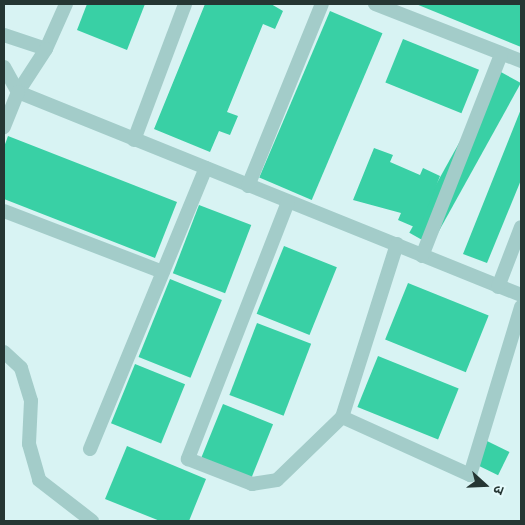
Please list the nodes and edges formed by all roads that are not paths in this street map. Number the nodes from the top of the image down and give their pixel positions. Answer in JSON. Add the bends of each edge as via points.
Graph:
{"nodes":[{"id":1,"x":66,"y":4,"type":"edge"},
{"id":2,"x":185,"y":4,"type":"edge"},
{"id":3,"x":322,"y":4,"type":"edge"},
{"id":4,"x":375,"y":4,"type":"edge"},
{"id":5,"x":4,"y":35,"type":"edge"},
{"id":6,"x":46,"y":49,"type":"junction"},
{"id":7,"x":501,"y":54,"type":"junction"},
{"id":8,"x":521,"y":61,"type":"edge"},
{"id":9,"x":4,"y":67,"type":"edge"},
{"id":10,"x":18,"y":92,"type":"junction"},
{"id":11,"x":4,"y":127,"type":"edge"},
{"id":12,"x":134,"y":140,"type":"junction"},
{"id":13,"x":206,"y":168,"type":"junction"},
{"id":14,"x":248,"y":186,"type":"junction"},
{"id":15,"x":288,"y":202,"type":"junction"},
{"id":16,"x":4,"y":211,"type":"edge"},
{"id":17,"x":521,"y":227,"type":"edge"},
{"id":18,"x":397,"y":244,"type":"junction"},
{"id":19,"x":422,"y":256,"type":"junction"},
{"id":20,"x":163,"y":272,"type":"junction"},
{"id":21,"x":498,"y":286,"type":"junction"},
{"id":22,"x":521,"y":295,"type":"edge"},
{"id":23,"x":521,"y":307,"type":"edge"},
{"id":24,"x":4,"y":352,"type":"edge"},
{"id":25,"x":342,"y":418,"type":"junction"},
{"id":26,"x":90,"y":450,"type":"dead end"},
{"id":27,"x":92,"y":521,"type":"edge"}],
"edges":[{"from":1,"to":6,"type":"street"},
{"from":2,"to":12,"type":"street"},
{"from":3,"to":14,"type":"street"},
{"from":4,"to":7,"type":"street"},
{"from":5,"to":6,"type":"street"},
{"from":6,"to":10,"type":"street"},
{"from":7,"to":8,"type":"street"},
{"from":7,"to":19,"type":"street"},
{"from":9,"to":10,"type":"street"},
{"from":10,"to":11,"type":"street"},
{"from":10,"to":12,"type":"street"},
{"from":12,"to":13,"type":"street"},
{"from":13,"to":14,"type":"street"},
{"from":13,"to":20,"type":"street"},
{"from":14,"to":15,"type":"street"},
{"from":15,"to":18,"type":"street"},
{"from":15,"to":25,"type":"street","via":[[188,459],[252,484],[277,480]]},
{"from":16,"to":20,"type":"street"},
{"from":17,"to":21,"type":"street"},
{"from":18,"to":19,"type":"street"},
{"from":18,"to":25,"type":"street"},
{"from":19,"to":21,"type":"street"},
{"from":20,"to":26,"type":"street"},
{"from":21,"to":22,"type":"street"},
{"from":23,"to":25,"type":"street","via":[[470,475]]},
{"from":24,"to":27,"type":"street","via":[[21,368],[31,401],[29,444],[39,480]]}]}
